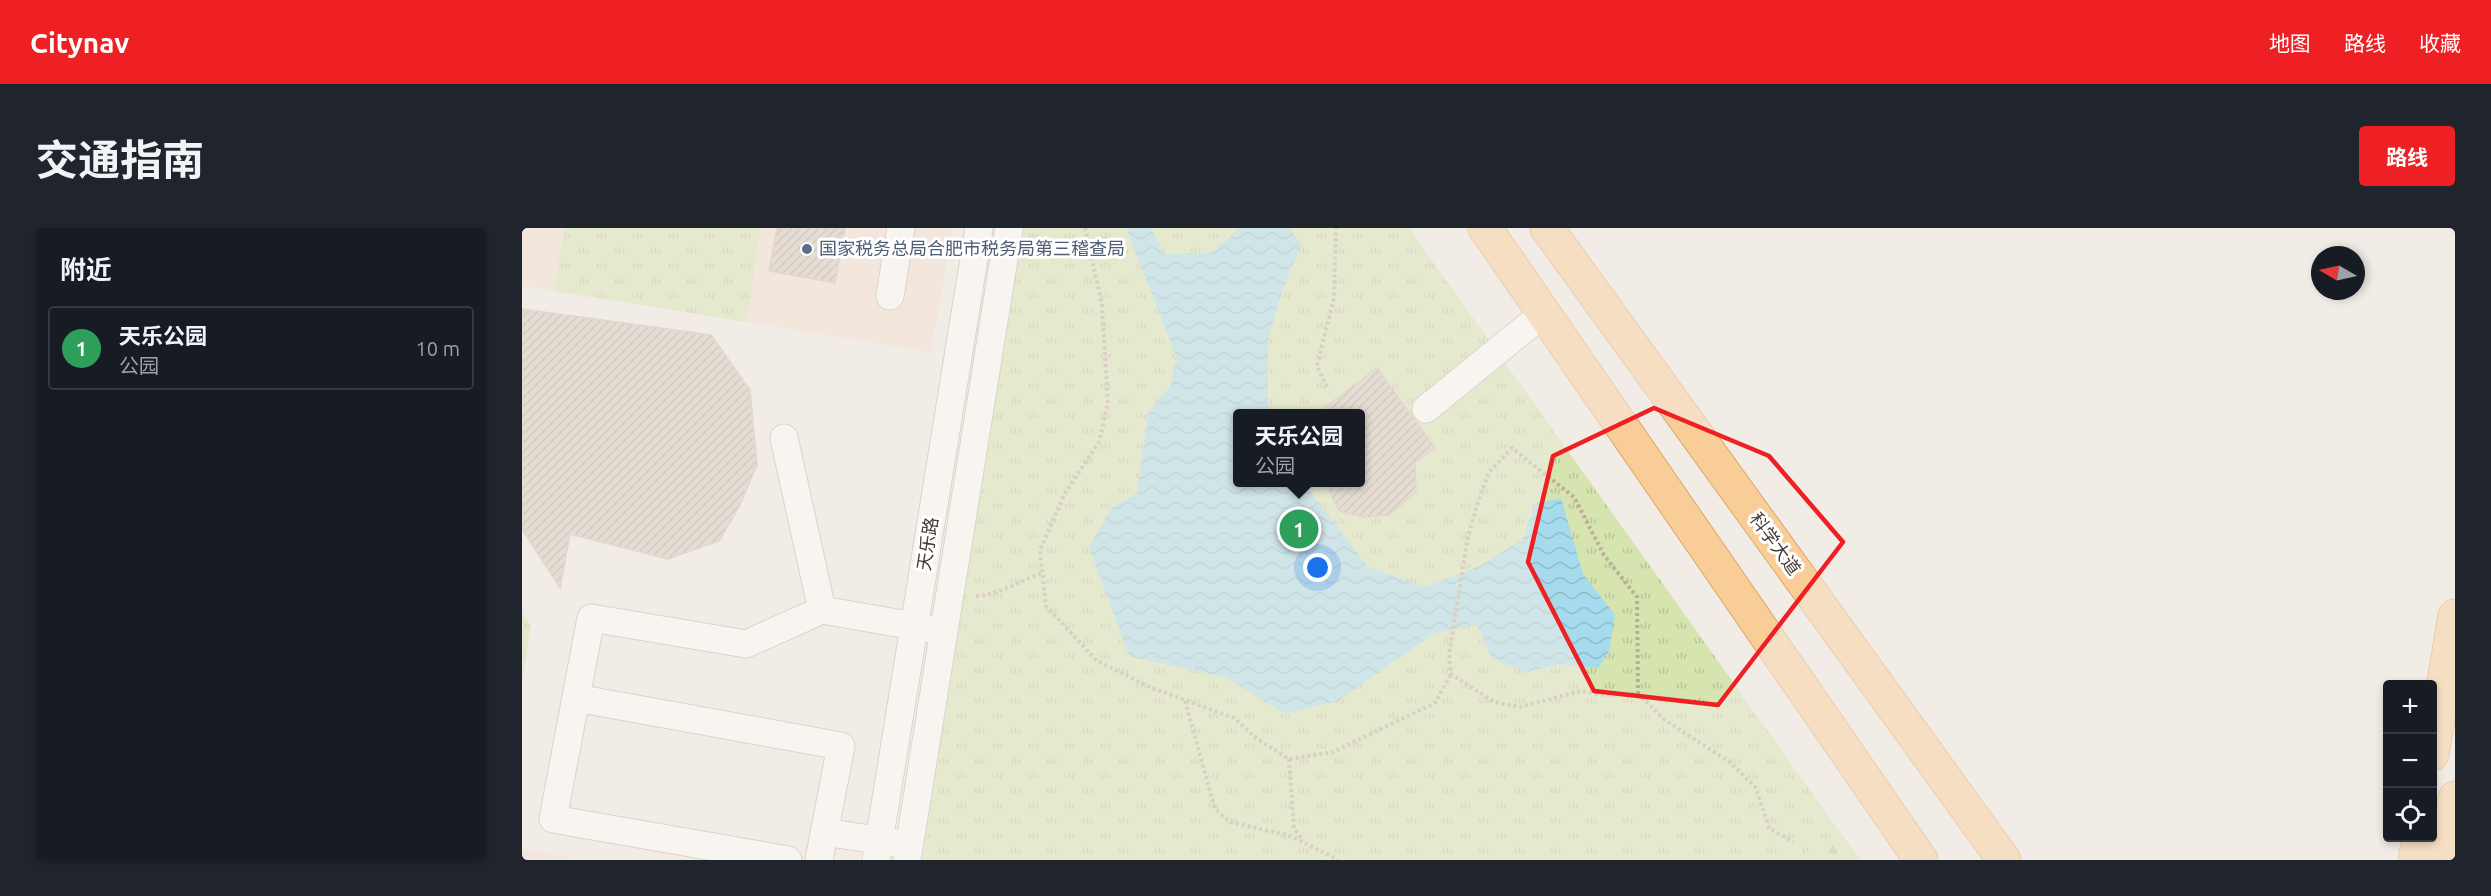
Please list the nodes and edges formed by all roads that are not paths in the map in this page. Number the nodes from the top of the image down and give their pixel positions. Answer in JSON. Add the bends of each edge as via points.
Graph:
{"nodes":[{"id":1,"x":901,"y":228,"type":"edge"},
{"id":2,"x":979,"y":228,"type":"edge"},
{"id":3,"x":1010,"y":228,"type":"edge"},
{"id":4,"x":1485,"y":228,"type":"edge"},
{"id":5,"x":1547,"y":228,"type":"edge"},
{"id":6,"x":890,"y":296,"type":"dead end"},
{"id":7,"x":1544,"y":313,"type":"junction"},
{"id":8,"x":1426,"y":409,"type":"dead end"},
{"id":9,"x":784,"y":438,"type":"dead end"},
{"id":10,"x":822,"y":610,"type":"junction"},
{"id":11,"x":2455,"y":616,"type":"edge"},
{"id":12,"x":914,"y":627,"type":"junction"},
{"id":13,"x":944,"y":630,"type":"junction"},
{"id":14,"x":576,"y":698,"type":"junction"},
{"id":15,"x":2436,"y":734,"type":"edge"},
{"id":16,"x":2455,"y":798,"type":"edge"},
{"id":17,"x":824,"y":832,"type":"junction"},
{"id":18,"x":2418,"y":842,"type":"edge"},
{"id":19,"x":877,"y":850,"type":"edge"},
{"id":20,"x":908,"y":853,"type":"edge"},
{"id":21,"x":788,"y":860,"type":"edge"},
{"id":22,"x":819,"y":860,"type":"edge"},
{"id":23,"x":1921,"y":860,"type":"edge"},
{"id":24,"x":2004,"y":860,"type":"edge"},
{"id":25,"x":2415,"y":860,"type":"edge"},
{"id":26,"x":2445,"y":860,"type":"edge"}],
"edges":[{"from":1,"to":6,"type":"street"},
{"from":2,"to":12,"type":"street","name":"天乐路"},
{"from":3,"to":13,"type":"street","name":"天乐路"},
{"from":4,"to":7,"type":"main road"},
{"from":5,"to":24,"type":"main road","name":"科学大道"},
{"from":7,"to":8,"type":"street"},
{"from":7,"to":23,"type":"main road"},
{"from":9,"to":10,"type":"street"},
{"from":10,"to":12,"type":"street"},
{"from":10,"to":14,"type":"street","via":[[746,644],[591,618]]},
{"from":11,"to":15,"type":"main road"},
{"from":12,"to":13,"type":"street"},
{"from":12,"to":19,"type":"street","name":"天乐路"},
{"from":13,"to":20,"type":"street","name":"天乐路"},
{"from":14,"to":17,"type":"street","via":[[841,746]]},
{"from":14,"to":21,"type":"street","via":[[553,819]]},
{"from":16,"to":26,"type":"main road"},
{"from":17,"to":19,"type":"street"},
{"from":17,"to":22,"type":"street"},
{"from":18,"to":25,"type":"main road"},
{"from":19,"to":20,"type":"street"}]}
